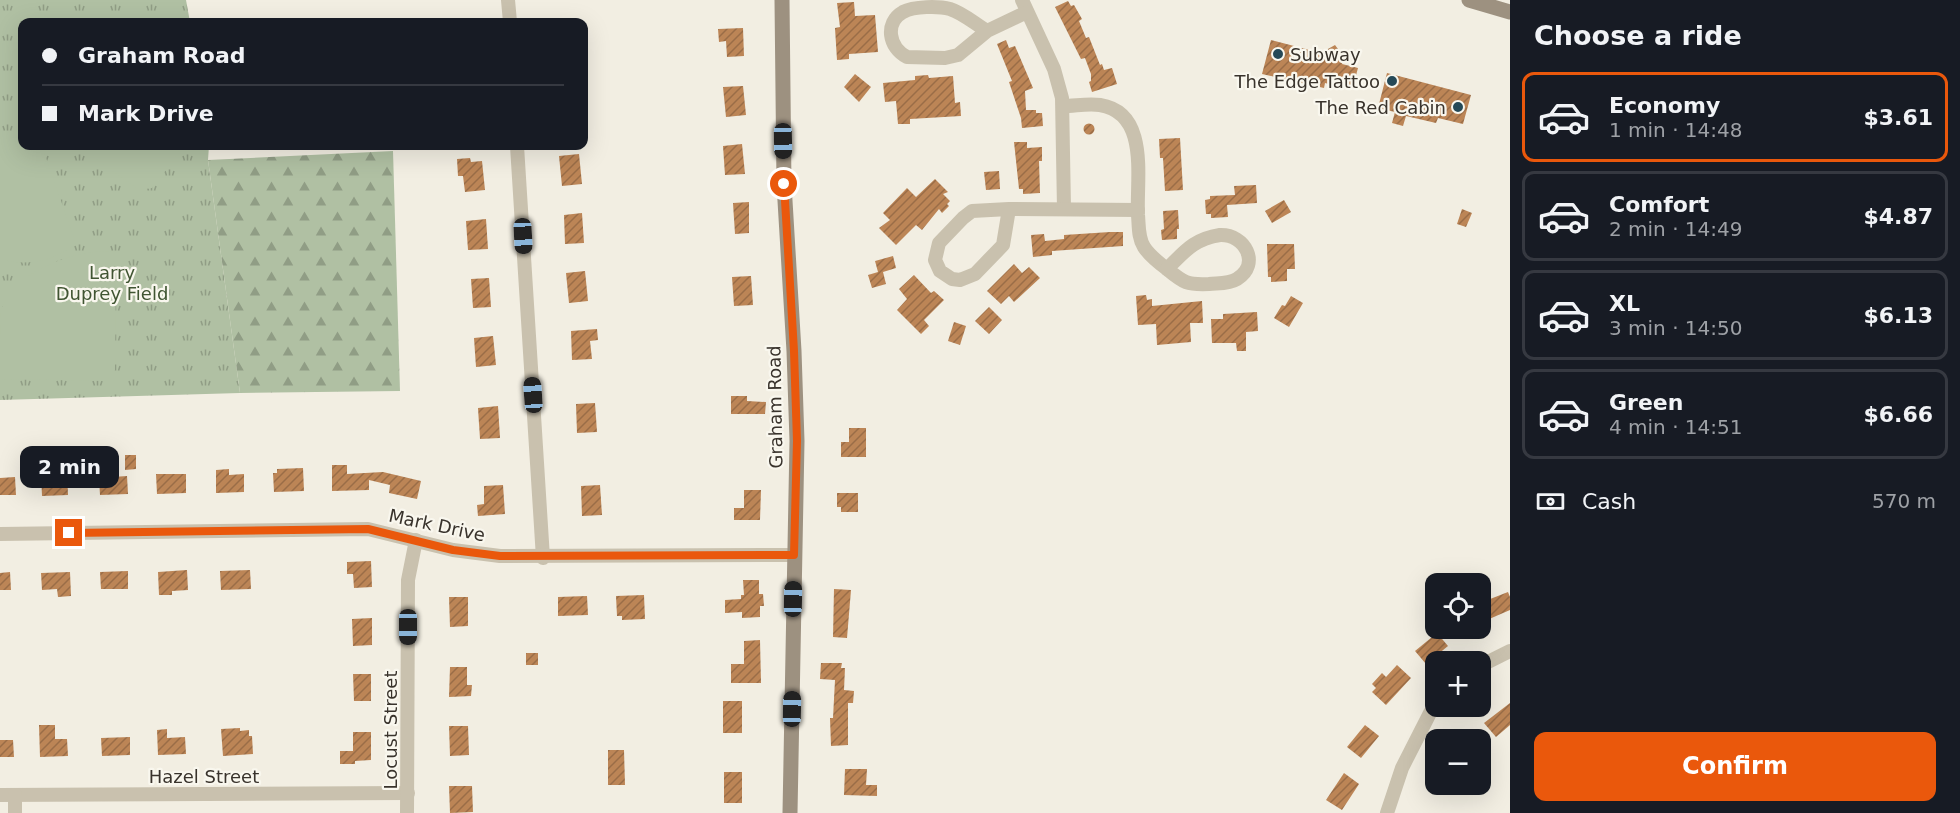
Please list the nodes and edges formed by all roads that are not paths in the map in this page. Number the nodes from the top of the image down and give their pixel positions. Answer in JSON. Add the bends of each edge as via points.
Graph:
{"nodes":[{"id":1,"x":508,"y":0,"type":"edge"},
{"id":2,"x":782,"y":0,"type":"edge"},
{"id":3,"x":1469,"y":0,"type":"edge"},
{"id":4,"x":1025,"y":6,"type":"edge"},
{"id":5,"x":1510,"y":12,"type":"edge"},
{"id":6,"x":510,"y":18,"type":"edge"},
{"id":7,"x":987,"y":31,"type":"junction"},
{"id":8,"x":1063,"y":106,"type":"junction"},
{"id":9,"x":518,"y":150,"type":"edge"},
{"id":10,"x":1009,"y":209,"type":"junction"},
{"id":11,"x":1064,"y":209,"type":"junction"},
{"id":12,"x":1138,"y":210,"type":"junction"},
{"id":13,"x":1167,"y":269,"type":"junction"},
{"id":14,"x":0,"y":534,"type":"edge"},
{"id":15,"x":416,"y":540,"type":"junction"},
{"id":16,"x":794,"y":555,"type":"junction"},
{"id":17,"x":543,"y":558,"type":"junction"},
{"id":18,"x":1510,"y":651,"type":"edge"},
{"id":19,"x":1491,"y":660,"type":"edge"},
{"id":20,"x":1428,"y":717,"type":"edge"},
{"id":21,"x":408,"y":793,"type":"junction"},
{"id":22,"x":0,"y":795,"type":"edge"},
{"id":23,"x":15,"y":795,"type":"junction"},
{"id":24,"x":15,"y":813,"type":"edge"},
{"id":25,"x":407,"y":813,"type":"edge"},
{"id":26,"x":790,"y":813,"type":"edge"},
{"id":27,"x":1388,"y":813,"type":"edge"}],
"edges":[{"from":1,"to":6,"type":"street"},
{"from":2,"to":16,"type":"street","name":"Graham Road","via":[[784,184],[797,441]]},
{"from":3,"to":5,"type":"street"},
{"from":4,"to":7,"type":"street"},
{"from":4,"to":8,"type":"street","via":[[1054,69]]},
{"from":7,"to":7,"type":"street","via":[[954,11],[934,8],[903,12],[894,21],[891,33],[894,45],[907,57],[945,58],[963,52]]},
{"from":8,"to":11,"type":"street"},
{"from":8,"to":12,"type":"street","via":[[1102,105],[1117,112],[1131,126],[1137,147]]},
{"from":9,"to":17,"type":"street"},
{"from":10,"to":10,"type":"street","via":[[967,214],[936,249],[940,271],[960,280],[975,274],[1003,245]]},
{"from":10,"to":11,"type":"street"},
{"from":11,"to":12,"type":"street"},
{"from":12,"to":13,"type":"street","via":[[1143,245]]},
{"from":13,"to":13,"type":"street","via":[[1190,285],[1231,282],[1242,275],[1248,256],[1235,237],[1205,237]]},
{"from":14,"to":15,"type":"street","name":"Mark Drive","via":[[368,529]]},
{"from":15,"to":17,"type":"street","name":"Mark Drive","via":[[465,552]]},
{"from":15,"to":21,"type":"street","name":"Locust Street","via":[[408,580]]},
{"from":16,"to":17,"type":"street","name":"Mark Drive"},
{"from":16,"to":26,"type":"street","name":"Graham Road"},
{"from":18,"to":19,"type":"street"},
{"from":20,"to":27,"type":"street","via":[[1402,768]]},
{"from":21,"to":23,"type":"street","name":"Hazel Street"},
{"from":21,"to":25,"type":"street","name":"Locust Street"},
{"from":22,"to":23,"type":"street","name":"Hazel Street"},
{"from":23,"to":24,"type":"street"}]}
